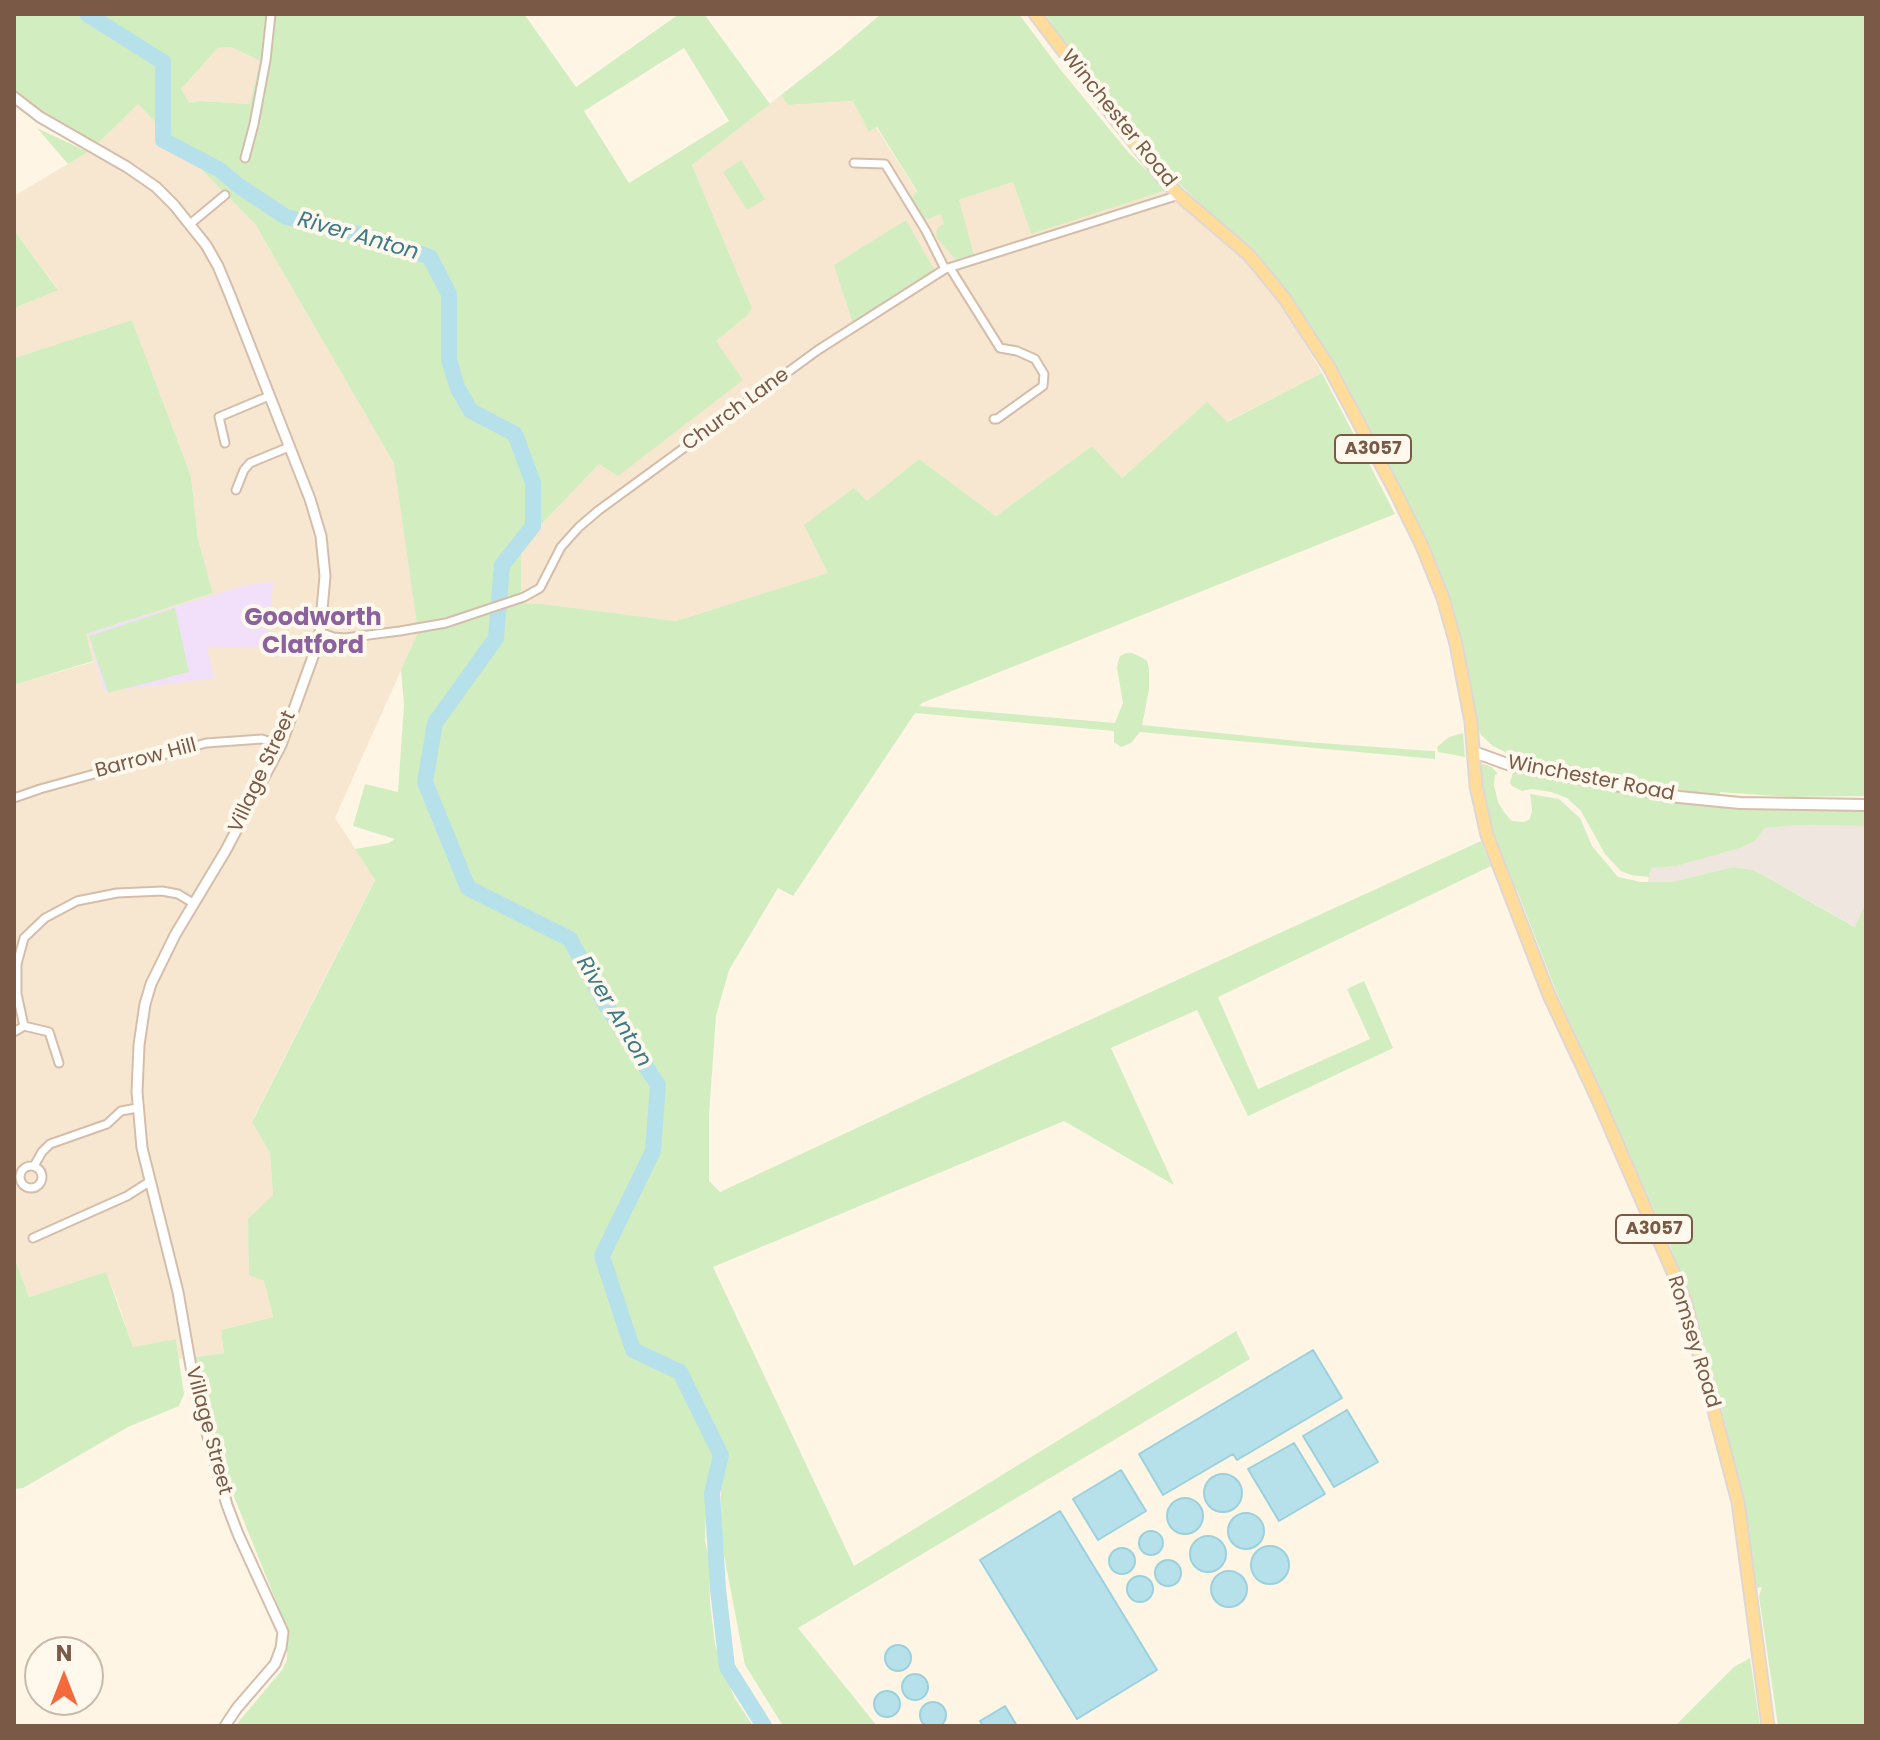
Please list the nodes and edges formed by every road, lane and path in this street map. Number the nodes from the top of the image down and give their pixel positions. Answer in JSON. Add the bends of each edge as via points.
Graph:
{"nodes":[{"id":1,"x":271,"y":14,"type":"edge"},
{"id":2,"x":1035,"y":14,"type":"edge"},
{"id":3,"x":14,"y":97,"type":"edge"},
{"id":4,"x":245,"y":158,"type":"dead end"},
{"id":5,"x":854,"y":163,"type":"dead end"},
{"id":6,"x":225,"y":195,"type":"dead end"},
{"id":7,"x":1179,"y":195,"type":"junction"},
{"id":8,"x":190,"y":224,"type":"junction"},
{"id":9,"x":936,"y":225,"type":"dead end"},
{"id":10,"x":926,"y":231,"type":"junction"},
{"id":11,"x":948,"y":268,"type":"junction"},
{"id":12,"x":269,"y":396,"type":"junction"},
{"id":13,"x":994,"y":419,"type":"dead end"},
{"id":14,"x":225,"y":443,"type":"dead end"},
{"id":15,"x":289,"y":447,"type":"junction"},
{"id":16,"x":236,"y":490,"type":"dead end"},
{"id":17,"x":320,"y":632,"type":"junction"},
{"id":18,"x":281,"y":745,"type":"junction"},
{"id":19,"x":1474,"y":752,"type":"junction"},
{"id":20,"x":14,"y":798,"type":"edge"},
{"id":21,"x":1866,"y":805,"type":"edge"},
{"id":22,"x":193,"y":903,"type":"junction"},
{"id":23,"x":16,"y":964,"type":"edge"},
{"id":24,"x":24,"y":1026,"type":"junction"},
{"id":25,"x":14,"y":1032,"type":"edge"},
{"id":26,"x":55,"y":1052,"type":"junction"},
{"id":27,"x":45,"y":1055,"type":"dead end"},
{"id":28,"x":59,"y":1063,"type":"dead end"},
{"id":29,"x":137,"y":1108,"type":"junction"},
{"id":30,"x":34,"y":1166,"type":"dead end"},
{"id":31,"x":149,"y":1182,"type":"junction"},
{"id":32,"x":33,"y":1238,"type":"dead end"},
{"id":33,"x":225,"y":1726,"type":"edge"},
{"id":34,"x":1768,"y":1726,"type":"edge"}],
"edges":[{"from":1,"to":4,"type":"street"},
{"from":2,"to":7,"type":"main road","name":"Winchester Road","number":"A3057"},
{"from":3,"to":8,"type":"street","name":"Village Street","via":[[156,187]]},
{"from":5,"to":10,"type":"street","via":[[885,164]]},
{"from":6,"to":8,"type":"street"},
{"from":7,"to":11,"type":"street","name":"Church Lane"},
{"from":7,"to":19,"type":"main road","name":"Winchester Road","number":"A3057","via":[[1269,278],[1312,338],[1355,415],[1417,534],[1443,598],[1465,686]]},
{"from":8,"to":12,"type":"street","name":"Village Street","via":[[218,266]]},
{"from":9,"to":10,"type":"street"},
{"from":10,"to":11,"type":"street"},
{"from":11,"to":13,"type":"street","via":[[1000,348],[1035,359],[1044,374],[1043,386]]},
{"from":11,"to":17,"type":"street","name":"Church Lane","via":[[818,350],[599,510],[561,547],[540,588],[446,623],[345,638]]},
{"from":12,"to":14,"type":"street","via":[[219,417]]},
{"from":12,"to":15,"type":"street","name":"Village Street"},
{"from":15,"to":16,"type":"street","via":[[250,463]]},
{"from":15,"to":17,"type":"street","name":"Village Street","via":[[321,536],[325,576]]},
{"from":17,"to":18,"type":"street","name":"Village Street"},
{"from":18,"to":20,"type":"street","name":"Barrow Hill","via":[[262,739],[206,743]]},
{"from":18,"to":22,"type":"street","name":"Village Street"},
{"from":19,"to":21,"type":"main road","name":"Winchester Road","via":[[1545,773],[1679,797]]},
{"from":19,"to":34,"type":"main road","name":"Romsey Road","number":"A3057","via":[[1476,786],[1499,867],[1549,995],[1685,1300],[1738,1502]]},
{"from":22,"to":23,"type":"street","via":[[162,891],[77,901],[45,918],[24,938]]},
{"from":22,"to":29,"type":"street","name":"Village Street","via":[[145,1004]]},
{"from":23,"to":24,"type":"street"},
{"from":24,"to":25,"type":"street"},
{"from":24,"to":26,"type":"street","via":[[49,1032]]},
{"from":26,"to":27,"type":"street"},
{"from":26,"to":28,"type":"street"},
{"from":29,"to":30,"type":"street","via":[[50,1144]]},
{"from":29,"to":31,"type":"street","name":"Village Street"},
{"from":31,"to":32,"type":"street"},
{"from":31,"to":33,"type":"street","name":"Village Street","via":[[178,1292],[191,1373],[227,1505],[283,1632],[275,1664]]}]}
